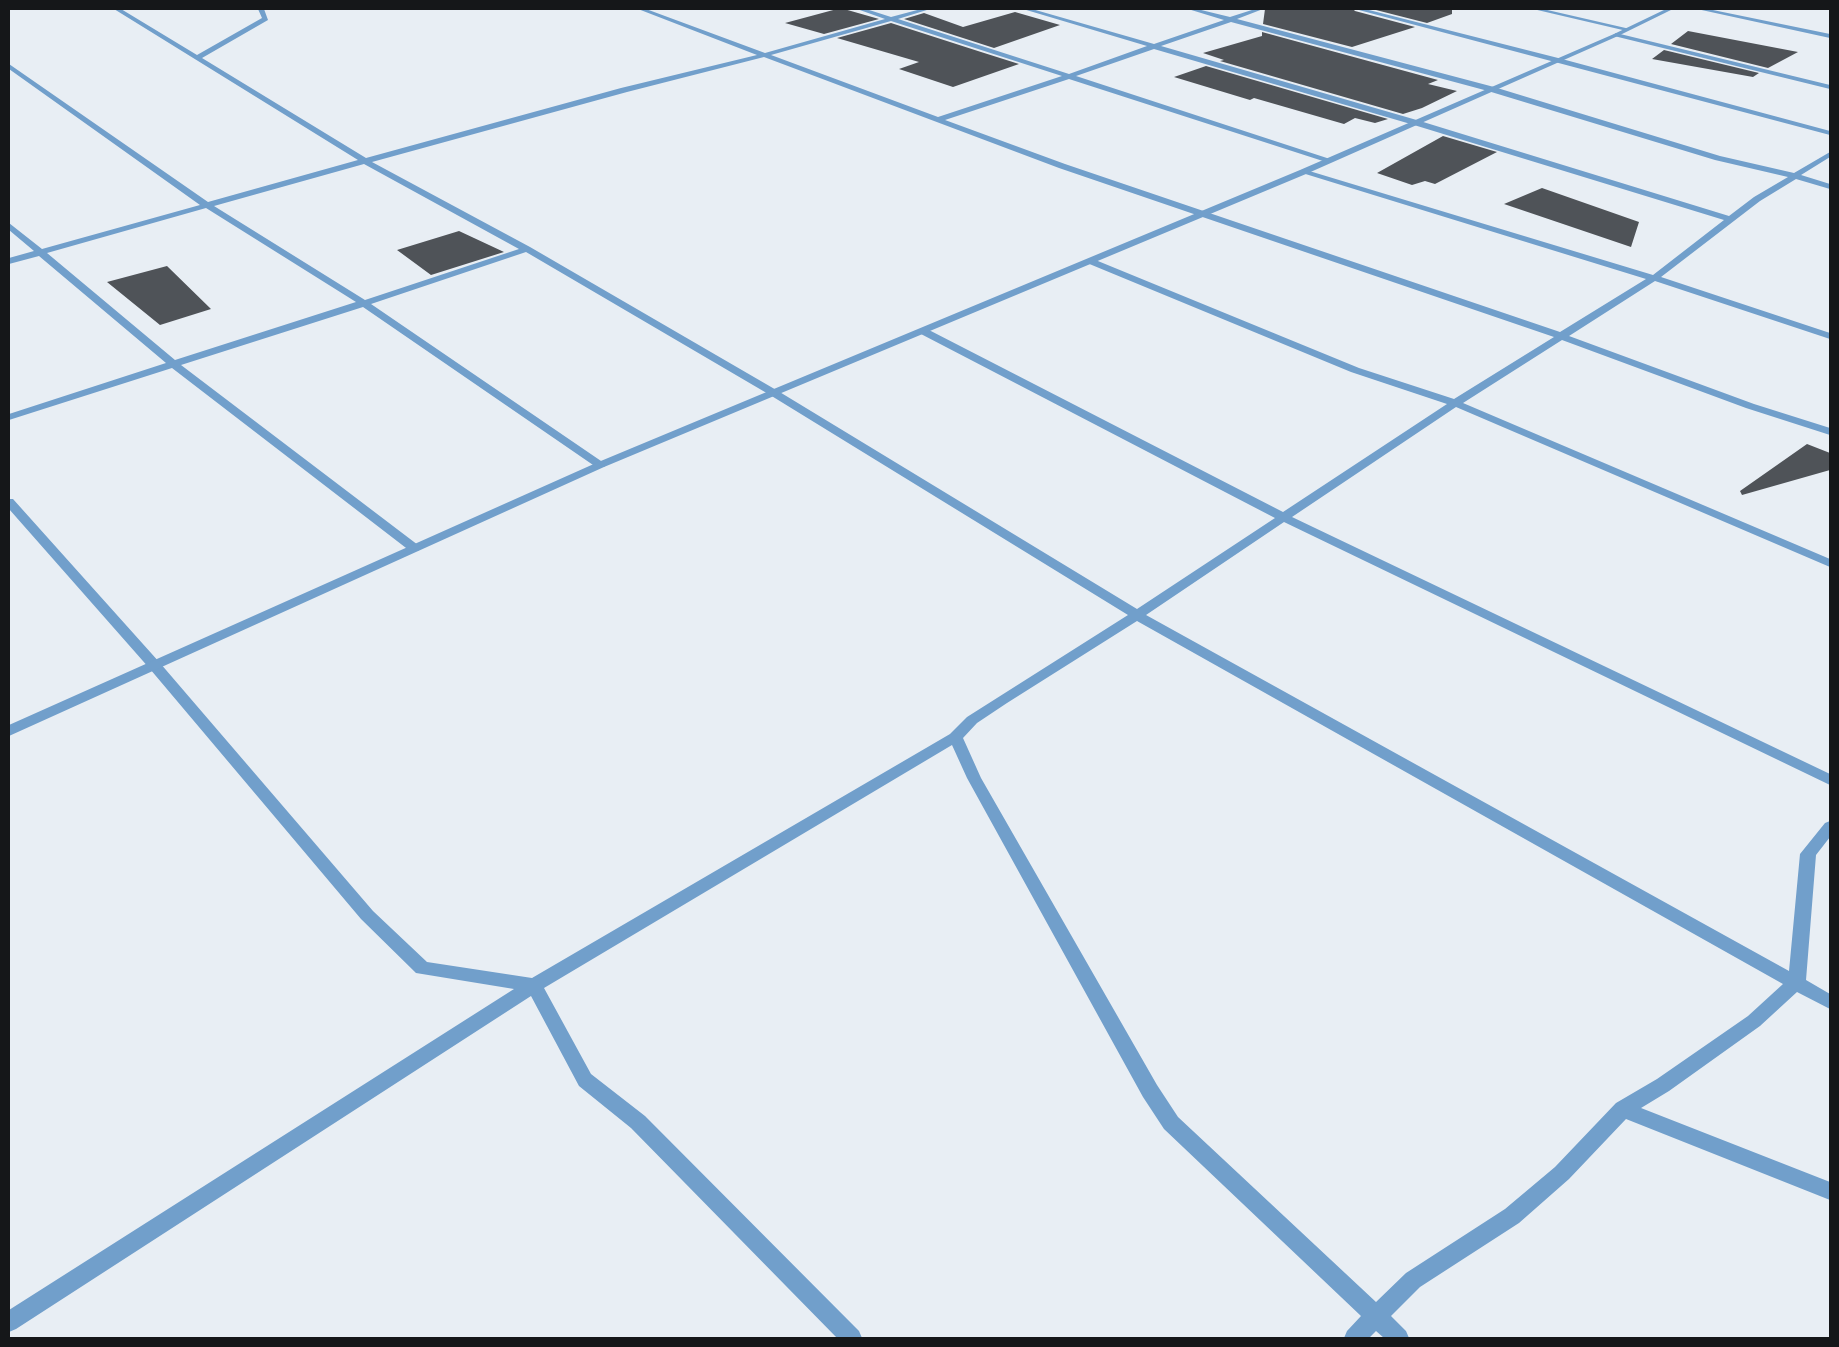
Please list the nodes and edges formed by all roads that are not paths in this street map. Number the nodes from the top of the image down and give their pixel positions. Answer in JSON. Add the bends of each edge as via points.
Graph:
{"nodes":[{"id":1,"x":117,"y":9,"type":"edge"},
{"id":2,"x":261,"y":9,"type":"edge"},
{"id":3,"x":641,"y":9,"type":"edge"},
{"id":4,"x":860,"y":9,"type":"edge"},
{"id":5,"x":927,"y":9,"type":"edge"},
{"id":6,"x":1026,"y":9,"type":"edge"},
{"id":7,"x":1191,"y":9,"type":"edge"},
{"id":8,"x":1260,"y":9,"type":"edge"},
{"id":9,"x":1358,"y":9,"type":"edge"},
{"id":10,"x":1536,"y":9,"type":"edge"},
{"id":11,"x":1670,"y":9,"type":"edge"},
{"id":12,"x":1700,"y":9,"type":"edge"},
{"id":13,"x":892,"y":19,"type":"junction"},
{"id":14,"x":1228,"y":19,"type":"junction"},
{"id":15,"x":1627,"y":29,"type":"junction"},
{"id":16,"x":1616,"y":35,"type":"junction"},
{"id":17,"x":1830,"y":36,"type":"edge"},
{"id":18,"x":1154,"y":46,"type":"junction"},
{"id":19,"x":764,"y":55,"type":"junction"},
{"id":20,"x":197,"y":58,"type":"junction"},
{"id":21,"x":1560,"y":60,"type":"junction"},
{"id":22,"x":9,"y":66,"type":"edge"},
{"id":23,"x":1070,"y":76,"type":"junction"},
{"id":24,"x":1830,"y":87,"type":"edge"},
{"id":25,"x":1491,"y":89,"type":"junction"},
{"id":26,"x":937,"y":120,"type":"junction"},
{"id":27,"x":1416,"y":123,"type":"junction"},
{"id":28,"x":1830,"y":134,"type":"edge"},
{"id":29,"x":1830,"y":154,"type":"edge"},
{"id":30,"x":1329,"y":160,"type":"junction"},
{"id":31,"x":364,"y":161,"type":"junction"},
{"id":32,"x":1303,"y":172,"type":"junction"},
{"id":33,"x":1796,"y":176,"type":"junction"},
{"id":34,"x":1830,"y":187,"type":"edge"},
{"id":35,"x":206,"y":205,"type":"junction"},
{"id":36,"x":1204,"y":214,"type":"junction"},
{"id":37,"x":1730,"y":219,"type":"junction"},
{"id":38,"x":9,"y":226,"type":"edge"},
{"id":39,"x":527,"y":248,"type":"junction"},
{"id":40,"x":38,"y":252,"type":"junction"},
{"id":41,"x":9,"y":261,"type":"edge"},
{"id":42,"x":1090,"y":262,"type":"junction"},
{"id":43,"x":1654,"y":278,"type":"junction"},
{"id":44,"x":364,"y":303,"type":"junction"},
{"id":45,"x":923,"y":331,"type":"junction"},
{"id":46,"x":1561,"y":336,"type":"junction"},
{"id":47,"x":1830,"y":336,"type":"edge"},
{"id":48,"x":174,"y":365,"type":"junction"},
{"id":49,"x":774,"y":394,"type":"junction"},
{"id":50,"x":1455,"y":404,"type":"junction"},
{"id":51,"x":9,"y":417,"type":"edge"},
{"id":52,"x":1830,"y":432,"type":"edge"},
{"id":53,"x":600,"y":465,"type":"junction"},
{"id":54,"x":9,"y":502,"type":"edge"},
{"id":55,"x":1283,"y":517,"type":"junction"},
{"id":56,"x":414,"y":548,"type":"junction"},
{"id":57,"x":1830,"y":563,"type":"edge"},
{"id":58,"x":1137,"y":615,"type":"junction"},
{"id":59,"x":155,"y":666,"type":"junction"},
{"id":60,"x":9,"y":730,"type":"edge"},
{"id":61,"x":955,"y":737,"type":"junction"},
{"id":62,"x":1830,"y":780,"type":"edge"},
{"id":63,"x":1830,"y":827,"type":"edge"},
{"id":64,"x":1797,"y":982,"type":"junction"},
{"id":65,"x":534,"y":985,"type":"junction"},
{"id":66,"x":1830,"y":1002,"type":"edge"},
{"id":67,"x":1623,"y":1109,"type":"junction"},
{"id":68,"x":1830,"y":1191,"type":"edge"},
{"id":69,"x":1376,"y":1315,"type":"junction"},
{"id":70,"x":9,"y":1322,"type":"edge"},
{"id":71,"x":852,"y":1338,"type":"edge"},
{"id":72,"x":1354,"y":1338,"type":"edge"},
{"id":73,"x":1399,"y":1338,"type":"edge"}],
"edges":[{"from":1,"to":20,"type":"street"},
{"from":2,"to":20,"type":"street","via":[[266,19]]},
{"from":3,"to":19,"type":"street"},
{"from":4,"to":13,"type":"street"},
{"from":5,"to":13,"type":"street"},
{"from":6,"to":18,"type":"street"},
{"from":7,"to":14,"type":"street"},
{"from":8,"to":14,"type":"street"},
{"from":9,"to":21,"type":"street"},
{"from":10,"to":15,"type":"street"},
{"from":11,"to":15,"type":"street"},
{"from":12,"to":17,"type":"street"},
{"from":13,"to":19,"type":"street"},
{"from":13,"to":23,"type":"street"},
{"from":14,"to":18,"type":"street"},
{"from":14,"to":25,"type":"street"},
{"from":15,"to":16,"type":"street"},
{"from":16,"to":21,"type":"street"},
{"from":16,"to":24,"type":"street"},
{"from":18,"to":23,"type":"street"},
{"from":18,"to":27,"type":"street"},
{"from":19,"to":26,"type":"street"},
{"from":19,"to":31,"type":"street"},
{"from":20,"to":31,"type":"street"},
{"from":21,"to":25,"type":"street"},
{"from":21,"to":28,"type":"street"},
{"from":22,"to":35,"type":"street"},
{"from":23,"to":26,"type":"street"},
{"from":23,"to":30,"type":"street"},
{"from":25,"to":27,"type":"street"},
{"from":25,"to":33,"type":"street","via":[[1718,158]]},
{"from":26,"to":36,"type":"street"},
{"from":27,"to":30,"type":"street"},
{"from":27,"to":37,"type":"street"},
{"from":29,"to":33,"type":"street"},
{"from":30,"to":32,"type":"street"},
{"from":31,"to":35,"type":"street"},
{"from":31,"to":39,"type":"street"},
{"from":32,"to":36,"type":"street"},
{"from":32,"to":43,"type":"street"},
{"from":33,"to":34,"type":"street"},
{"from":33,"to":37,"type":"street"},
{"from":35,"to":40,"type":"street"},
{"from":35,"to":44,"type":"street"},
{"from":36,"to":42,"type":"street"},
{"from":36,"to":46,"type":"street"},
{"from":37,"to":43,"type":"street"},
{"from":38,"to":40,"type":"street"},
{"from":39,"to":44,"type":"street"},
{"from":39,"to":49,"type":"street"},
{"from":40,"to":41,"type":"street"},
{"from":40,"to":48,"type":"street"},
{"from":42,"to":45,"type":"street"},
{"from":42,"to":50,"type":"street","via":[[1355,370]]},
{"from":43,"to":46,"type":"street"},
{"from":43,"to":47,"type":"street"},
{"from":44,"to":48,"type":"street"},
{"from":44,"to":53,"type":"street"},
{"from":45,"to":49,"type":"street"},
{"from":45,"to":55,"type":"street"},
{"from":46,"to":50,"type":"street"},
{"from":46,"to":52,"type":"street"},
{"from":48,"to":51,"type":"street"},
{"from":48,"to":56,"type":"street"},
{"from":49,"to":53,"type":"street"},
{"from":49,"to":58,"type":"street"},
{"from":50,"to":55,"type":"street"},
{"from":50,"to":57,"type":"street"},
{"from":53,"to":56,"type":"street"},
{"from":54,"to":59,"type":"street"},
{"from":55,"to":58,"type":"street"},
{"from":55,"to":62,"type":"street"},
{"from":56,"to":59,"type":"street"},
{"from":58,"to":61,"type":"street","via":[[972,720]]},
{"from":58,"to":64,"type":"street"},
{"from":59,"to":60,"type":"street"},
{"from":59,"to":65,"type":"street","via":[[367,915],[422,968]]},
{"from":61,"to":65,"type":"street"},
{"from":61,"to":69,"type":"street","via":[[984,795],[1150,1091],[1172,1123]]},
{"from":63,"to":64,"type":"street","via":[[1808,854]]},
{"from":64,"to":66,"type":"street"},
{"from":64,"to":67,"type":"street","via":[[1754,1021]]},
{"from":65,"to":70,"type":"street"},
{"from":65,"to":71,"type":"street","via":[[585,1080],[638,1122]]},
{"from":67,"to":68,"type":"street"},
{"from":67,"to":69,"type":"street","via":[[1562,1173],[1512,1216],[1413,1280]]},
{"from":69,"to":72,"type":"street"},
{"from":69,"to":73,"type":"street"}]}
